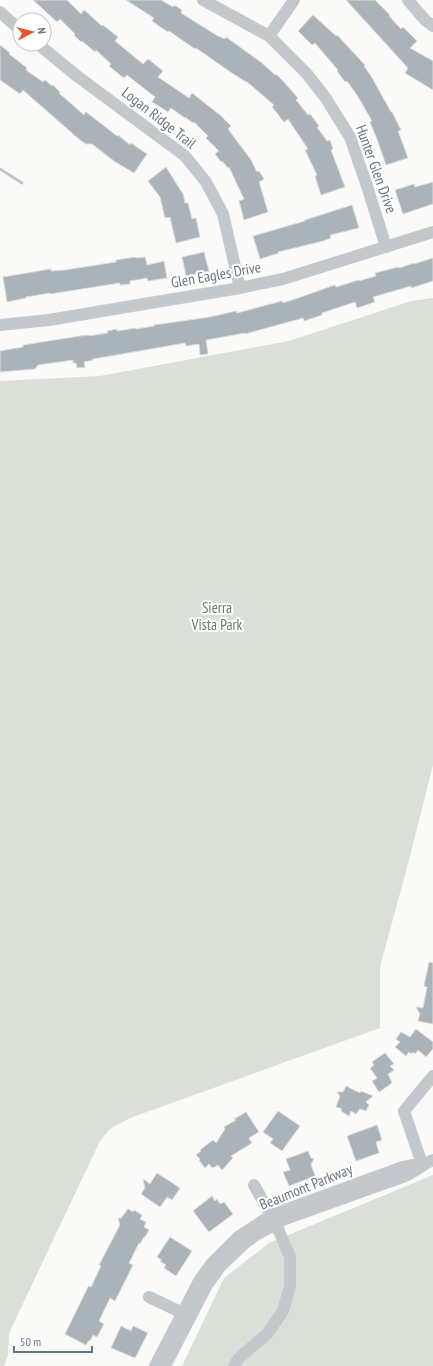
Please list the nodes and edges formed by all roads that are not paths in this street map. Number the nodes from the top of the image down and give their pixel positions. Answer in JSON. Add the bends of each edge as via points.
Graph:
{"nodes":[{"id":1,"x":204,"y":0,"type":"edge"},
{"id":2,"x":294,"y":0,"type":"edge"},
{"id":3,"x":408,"y":0,"type":"edge"},
{"id":4,"x":0,"y":12,"type":"edge"},
{"id":5,"x":12,"y":23,"type":"edge"},
{"id":6,"x":433,"y":26,"type":"edge"},
{"id":7,"x":268,"y":36,"type":"junction"},
{"id":8,"x":48,"y":52,"type":"edge"},
{"id":9,"x":433,"y":232,"type":"edge"},
{"id":10,"x":386,"y":247,"type":"junction"},
{"id":11,"x":240,"y":288,"type":"junction"},
{"id":12,"x":0,"y":325,"type":"edge"},
{"id":13,"x":433,"y":1076,"type":"edge"},
{"id":14,"x":428,"y":1162,"type":"edge"},
{"id":15,"x":254,"y":1185,"type":"dead end"},
{"id":16,"x":273,"y":1220,"type":"junction"},
{"id":17,"x":149,"y":1297,"type":"dead end"},
{"id":18,"x":186,"y":1315,"type":"junction"},
{"id":19,"x":156,"y":1366,"type":"edge"},
{"id":20,"x":165,"y":1366,"type":"edge"},
{"id":21,"x":234,"y":1366,"type":"edge"}],
"edges":[{"from":1,"to":7,"type":"street","name":"Hunter Glen Drive"},
{"from":2,"to":7,"type":"street"},
{"from":3,"to":6,"type":"street"},
{"from":4,"to":5,"type":"street"},
{"from":7,"to":10,"type":"street","name":"Hunter Glen Drive","via":[[307,74],[326,97],[350,137]]},
{"from":8,"to":11,"type":"street","name":"Logan Ridge Trail","via":[[185,156],[206,182],[223,214]]},
{"from":9,"to":10,"type":"street","name":"Glen Eagles Drive"},
{"from":10,"to":11,"type":"street","name":"Glen Eagles Drive","via":[[283,279]]},
{"from":11,"to":12,"type":"street","name":"Glen Eagles Drive","via":[[49,320]]},
{"from":13,"to":14,"type":"street","via":[[404,1111]]},
{"from":14,"to":16,"type":"street","name":"Beaumont Parkway","via":[[405,1176],[303,1213]]},
{"from":15,"to":16,"type":"street"},
{"from":16,"to":18,"type":"street","name":"Beaumont Parkway","via":[[220,1267]]},
{"from":16,"to":21,"type":"street","via":[[290,1257],[290,1286],[283,1311],[267,1334],[239,1358]]},
{"from":17,"to":18,"type":"street"},
{"from":18,"to":19,"type":"street","name":"Beaumont Parkway"},
{"from":18,"to":20,"type":"street","name":"Beaumont Parkway"}]}
